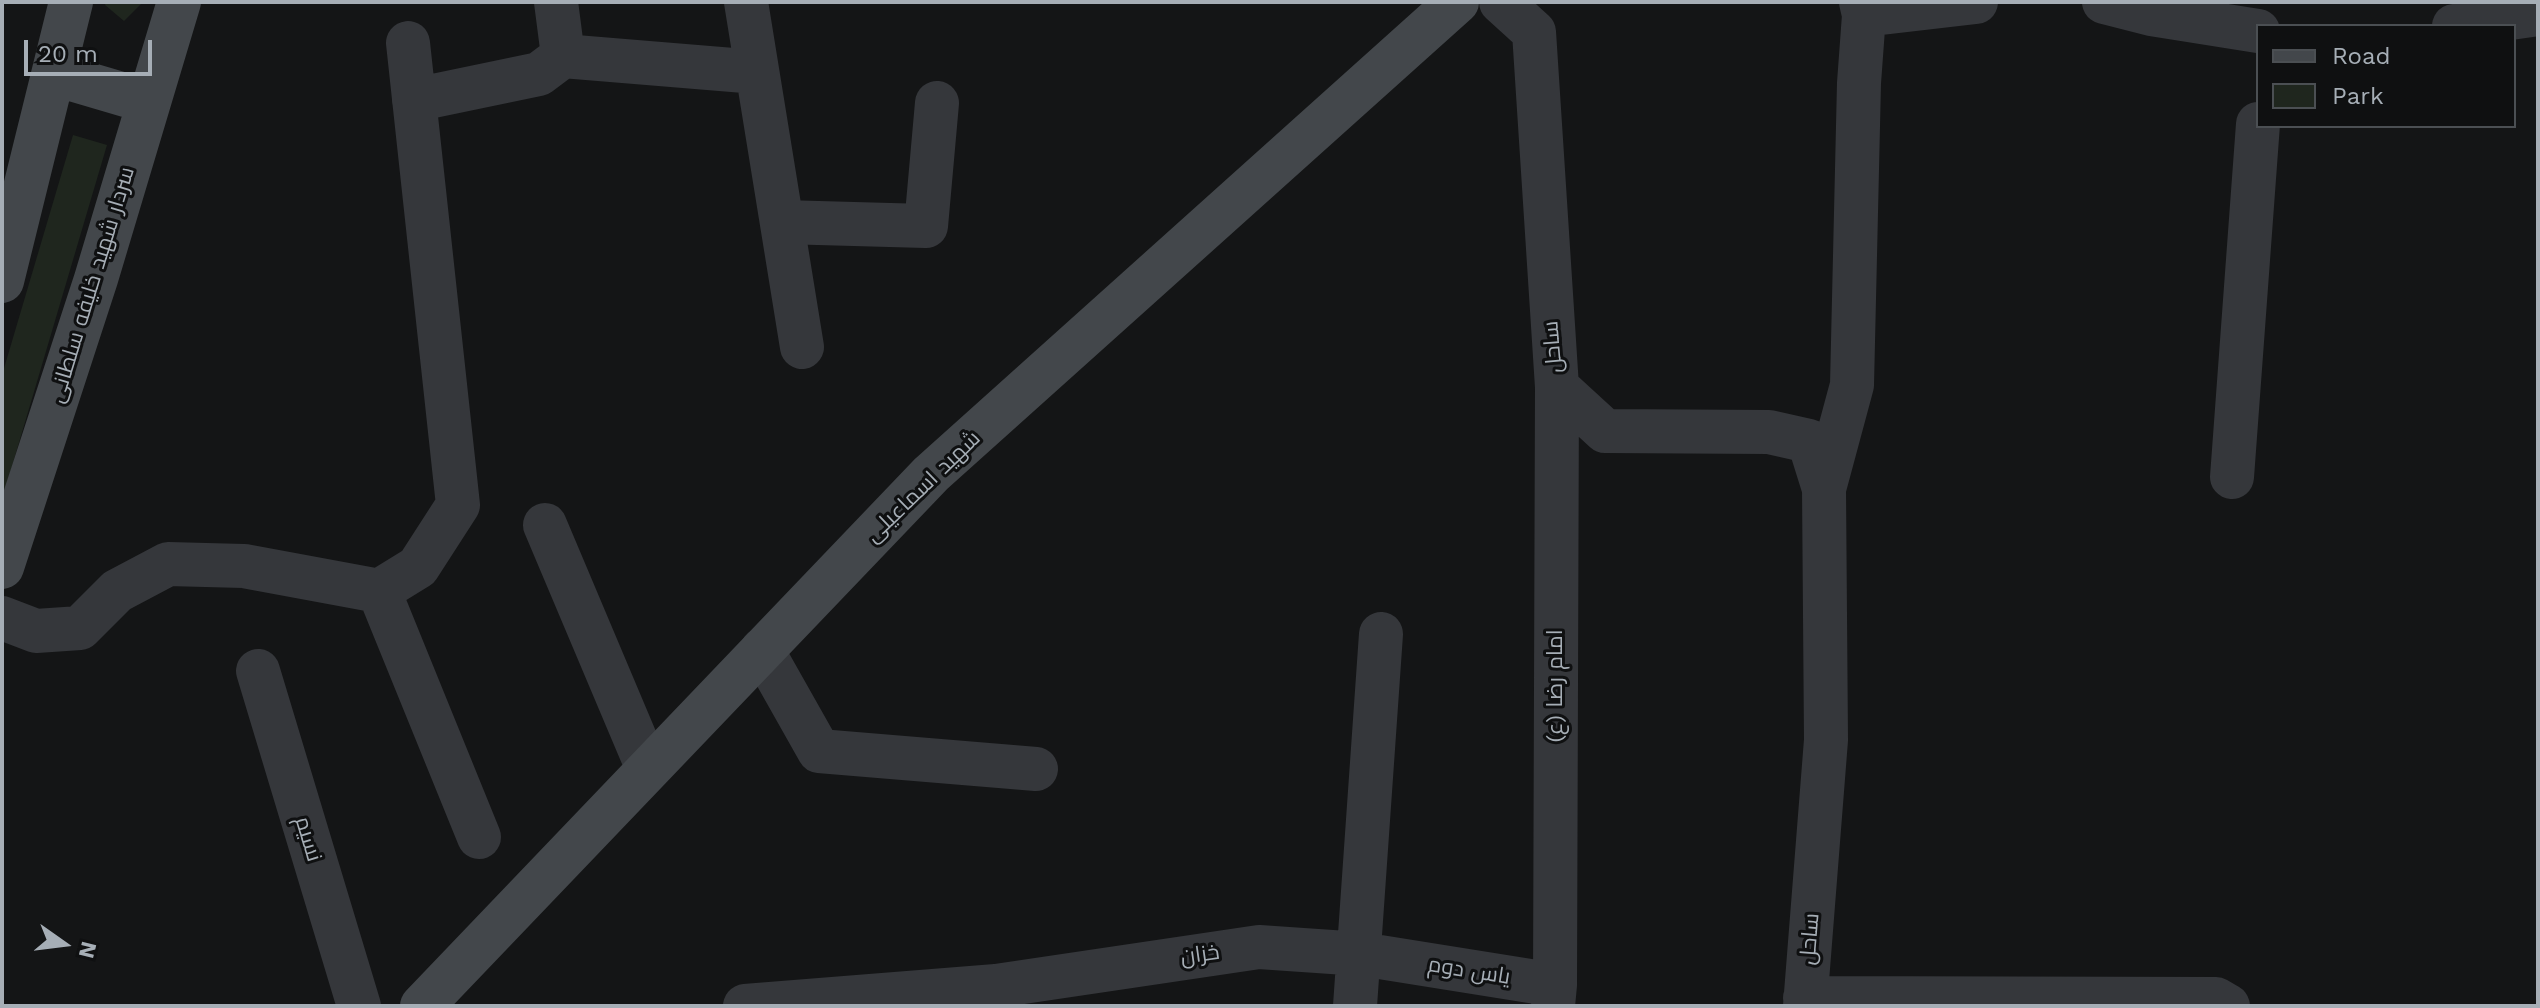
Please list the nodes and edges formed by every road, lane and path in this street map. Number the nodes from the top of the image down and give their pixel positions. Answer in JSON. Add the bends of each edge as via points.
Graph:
{"nodes":[{"id":1,"x":71,"y":2,"type":"edge"},
{"id":2,"x":179,"y":2,"type":"edge"},
{"id":3,"x":556,"y":2,"type":"edge"},
{"id":4,"x":746,"y":2,"type":"edge"},
{"id":5,"x":1457,"y":2,"type":"edge"},
{"id":6,"x":1501,"y":2,"type":"edge"},
{"id":7,"x":1976,"y":2,"type":"edge"},
{"id":8,"x":2104,"y":2,"type":"edge"},
{"id":9,"x":1862,"y":9,"type":"edge"},
{"id":10,"x":2538,"y":14,"type":"edge"},
{"id":11,"x":2468,"y":24,"type":"edge"},
{"id":12,"x":2256,"y":31,"type":"edge"},
{"id":13,"x":408,"y":43,"type":"dead end"},
{"id":14,"x":563,"y":56,"type":"junction"},
{"id":15,"x":757,"y":72,"type":"junction"},
{"id":16,"x":54,"y":74,"type":"junction"},
{"id":17,"x":414,"y":100,"type":"junction"},
{"id":18,"x":149,"y":102,"type":"junction"},
{"id":19,"x":937,"y":103,"type":"dead end"},
{"id":20,"x":2258,"y":128,"type":"edge"},
{"id":21,"x":782,"y":222,"type":"junction"},
{"id":22,"x":2,"y":281,"type":"edge"},
{"id":23,"x":802,"y":347,"type":"dead end"},
{"id":24,"x":1557,"y":387,"type":"junction"},
{"id":25,"x":2232,"y":477,"type":"dead end"},
{"id":26,"x":1824,"y":489,"type":"junction"},
{"id":27,"x":545,"y":525,"type":"dead end"},
{"id":28,"x":2,"y":567,"type":"edge"},
{"id":29,"x":379,"y":591,"type":"junction"},
{"id":30,"x":2,"y":618,"type":"edge"},
{"id":31,"x":1381,"y":634,"type":"dead end"},
{"id":32,"x":762,"y":650,"type":"junction"},
{"id":33,"x":258,"y":671,"type":"dead end"},
{"id":34,"x":648,"y":769,"type":"junction"},
{"id":35,"x":1036,"y":769,"type":"dead end"},
{"id":36,"x":479,"y":837,"type":"dead end"},
{"id":37,"x":1361,"y":954,"type":"junction"},
{"id":38,"x":1039,"y":993,"type":"edge"},
{"id":39,"x":1554,"y":995,"type":"edge"},
{"id":40,"x":865,"y":1001,"type":"edge"},
{"id":41,"x":1805,"y":1002,"type":"edge"},
{"id":42,"x":2222,"y":1002,"type":"edge"},
{"id":43,"x":359,"y":1006,"type":"edge"},
{"id":44,"x":422,"y":1006,"type":"edge"},
{"id":45,"x":745,"y":1006,"type":"edge"},
{"id":46,"x":1355,"y":1006,"type":"edge"}],
"edges":[{"from":1,"to":16,"type":"street"},
{"from":2,"to":18,"type":"street","name":"سردار شهید خلیفه سلطانی"},
{"from":3,"to":14,"type":"street"},
{"from":4,"to":15,"type":"street"},
{"from":5,"to":32,"type":"street","name":"شهید اسماعیلی","via":[[931,474]]},
{"from":6,"to":24,"type":"street","name":"ساحل","via":[[1534,32]]},
{"from":7,"to":9,"type":"street"},
{"from":8,"to":12,"type":"street"},
{"from":9,"to":26,"type":"street","name":"ساحل","via":[[1852,385]]},
{"from":10,"to":11,"type":"street"},
{"from":13,"to":17,"type":"street"},
{"from":14,"to":15,"type":"street"},
{"from":14,"to":17,"type":"street","via":[[539,74]]},
{"from":15,"to":21,"type":"street"},
{"from":16,"to":18,"type":"street"},
{"from":16,"to":22,"type":"street"},
{"from":17,"to":29,"type":"street","via":[[458,505],[418,567]]},
{"from":18,"to":28,"type":"street","name":"سردار شهید خلیفه سلطانی"},
{"from":19,"to":21,"type":"street","via":[[926,226]]},
{"from":20,"to":25,"type":"street"},
{"from":21,"to":23,"type":"street"},
{"from":24,"to":26,"type":"street","name":"ساحل","via":[[1605,431],[1769,432],[1809,441]]},
{"from":24,"to":39,"type":"street","name":"امام رضا (ع)"},
{"from":26,"to":41,"type":"street","name":"ساحل","via":[[1826,740]]},
{"from":27,"to":34,"type":"street"},
{"from":29,"to":30,"type":"street","via":[[244,566],[168,564],[117,591],[80,628],[36,631]]},
{"from":29,"to":36,"type":"street"},
{"from":31,"to":37,"type":"street"},
{"from":32,"to":34,"type":"street","name":"شهید اسماعیلی"},
{"from":32,"to":35,"type":"street","via":[[819,751]]},
{"from":33,"to":43,"type":"street","name":"نسیم"},
{"from":34,"to":44,"type":"street","name":"شهید اسماعیلی"},
{"from":37,"to":38,"type":"street","name":"خزان","via":[[1259,947]]},
{"from":37,"to":39,"type":"street","name":"یاس دوم"},
{"from":37,"to":46,"type":"street"},
{"from":38,"to":40,"type":"street","name":"خزان"},
{"from":40,"to":45,"type":"street","name":"خزان"},
{"from":41,"to":42,"type":"street"}]}
